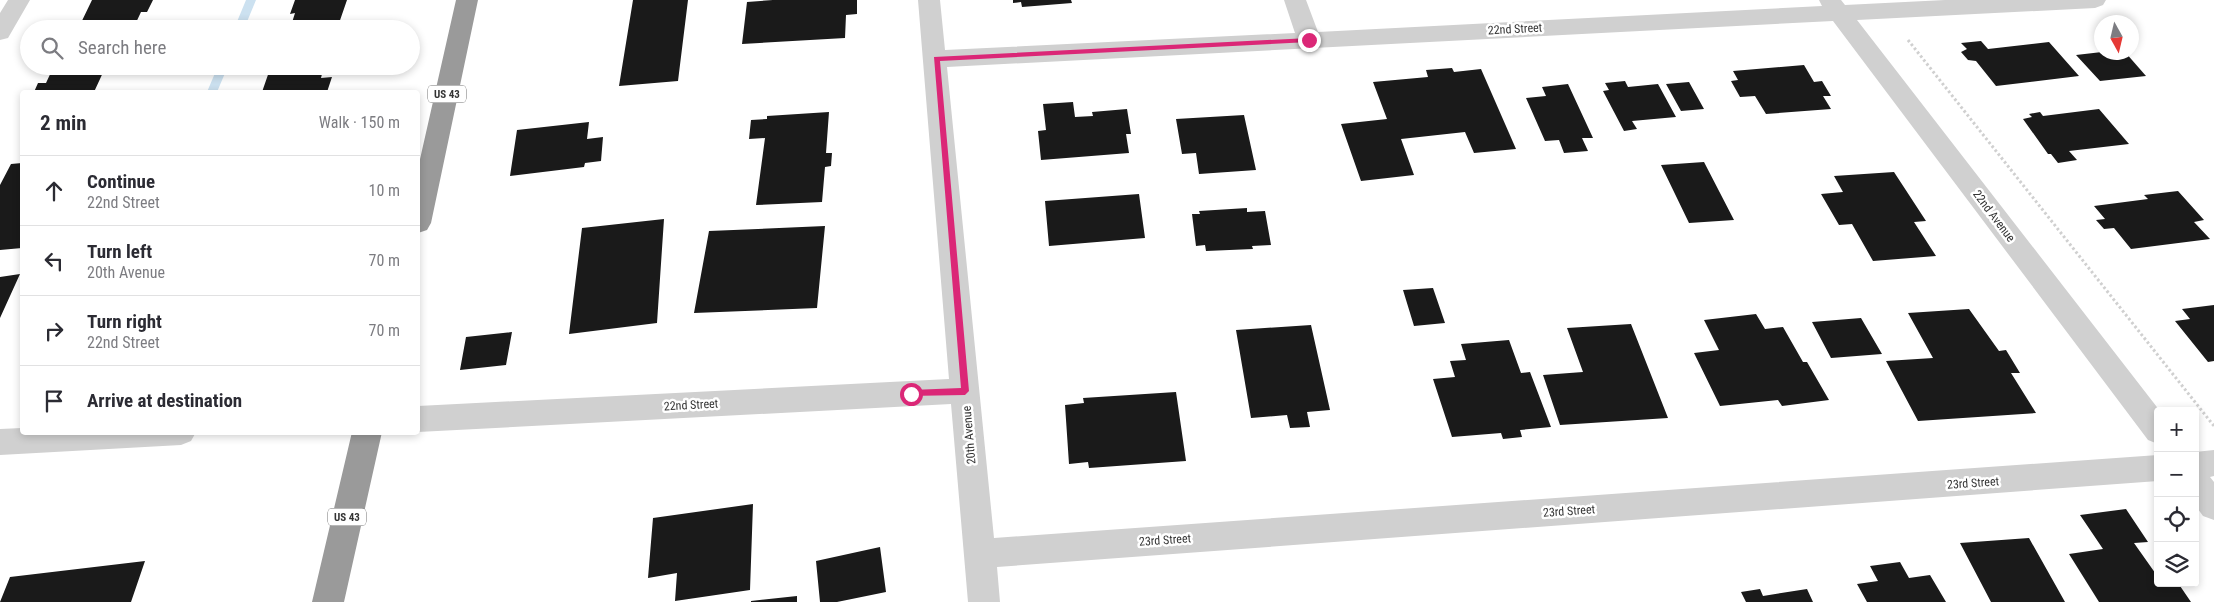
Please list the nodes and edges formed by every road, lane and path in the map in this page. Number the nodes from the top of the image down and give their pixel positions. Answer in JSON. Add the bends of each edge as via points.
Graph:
{"nodes":[{"id":1,"x":19,"y":0,"type":"edge"},
{"id":2,"x":467,"y":0,"type":"edge"},
{"id":3,"x":929,"y":0,"type":"edge"},
{"id":4,"x":1295,"y":0,"type":"edge"},
{"id":5,"x":2094,"y":0,"type":"edge"},
{"id":6,"x":1834,"y":6,"type":"edge"},
{"id":7,"x":1885,"y":10,"type":"junction"},
{"id":8,"x":0,"y":32,"type":"edge"},
{"id":9,"x":1309,"y":40,"type":"junction"},
{"id":10,"x":936,"y":59,"type":"junction"},
{"id":11,"x":420,"y":215,"type":"edge"},
{"id":12,"x":965,"y":391,"type":"junction"},
{"id":13,"x":420,"y":419,"type":"edge"},
{"id":14,"x":2154,"y":426,"type":"edge"},
{"id":15,"x":2214,"y":426,"type":"edge"},
{"id":16,"x":127,"y":435,"type":"edge"},
{"id":17,"x":366,"y":435,"type":"edge"},
{"id":18,"x":0,"y":442,"type":"edge"},
{"id":19,"x":2214,"y":464,"type":"edge"},
{"id":20,"x":2199,"y":465,"type":"edge"},
{"id":21,"x":2154,"y":468,"type":"edge"},
{"id":22,"x":2199,"y":486,"type":"edge"},
{"id":23,"x":2214,"y":506,"type":"edge"},
{"id":24,"x":980,"y":554,"type":"junction"},
{"id":25,"x":328,"y":602,"type":"edge"},
{"id":26,"x":984,"y":602,"type":"edge"}],
"edges":[{"from":1,"to":8,"type":"street"},
{"from":2,"to":11,"type":"highway","number":"US 43"},
{"from":3,"to":10,"type":"street","name":"20th Avenue"},
{"from":4,"to":9,"type":"street"},
{"from":5,"to":7,"type":"street","name":"22nd Street"},
{"from":6,"to":7,"type":"street","name":"22nd Street"},
{"from":6,"to":9,"type":"street","name":"22nd Street"},
{"from":6,"to":14,"type":"street","name":"22nd Avenue"},
{"from":7,"to":15,"type":"path"},
{"from":9,"to":10,"type":"street","name":"22nd Street"},
{"from":10,"to":12,"type":"street","name":"20th Avenue"},
{"from":12,"to":13,"type":"street","name":"22nd Street"},
{"from":12,"to":24,"type":"street","name":"20th Avenue"},
{"from":16,"to":18,"type":"street"},
{"from":17,"to":25,"type":"highway","number":"US 43"},
{"from":19,"to":20,"type":"street"},
{"from":21,"to":24,"type":"street","name":"23rd Street"},
{"from":22,"to":23,"type":"street"},
{"from":24,"to":26,"type":"street","name":"20th Avenue"}]}
